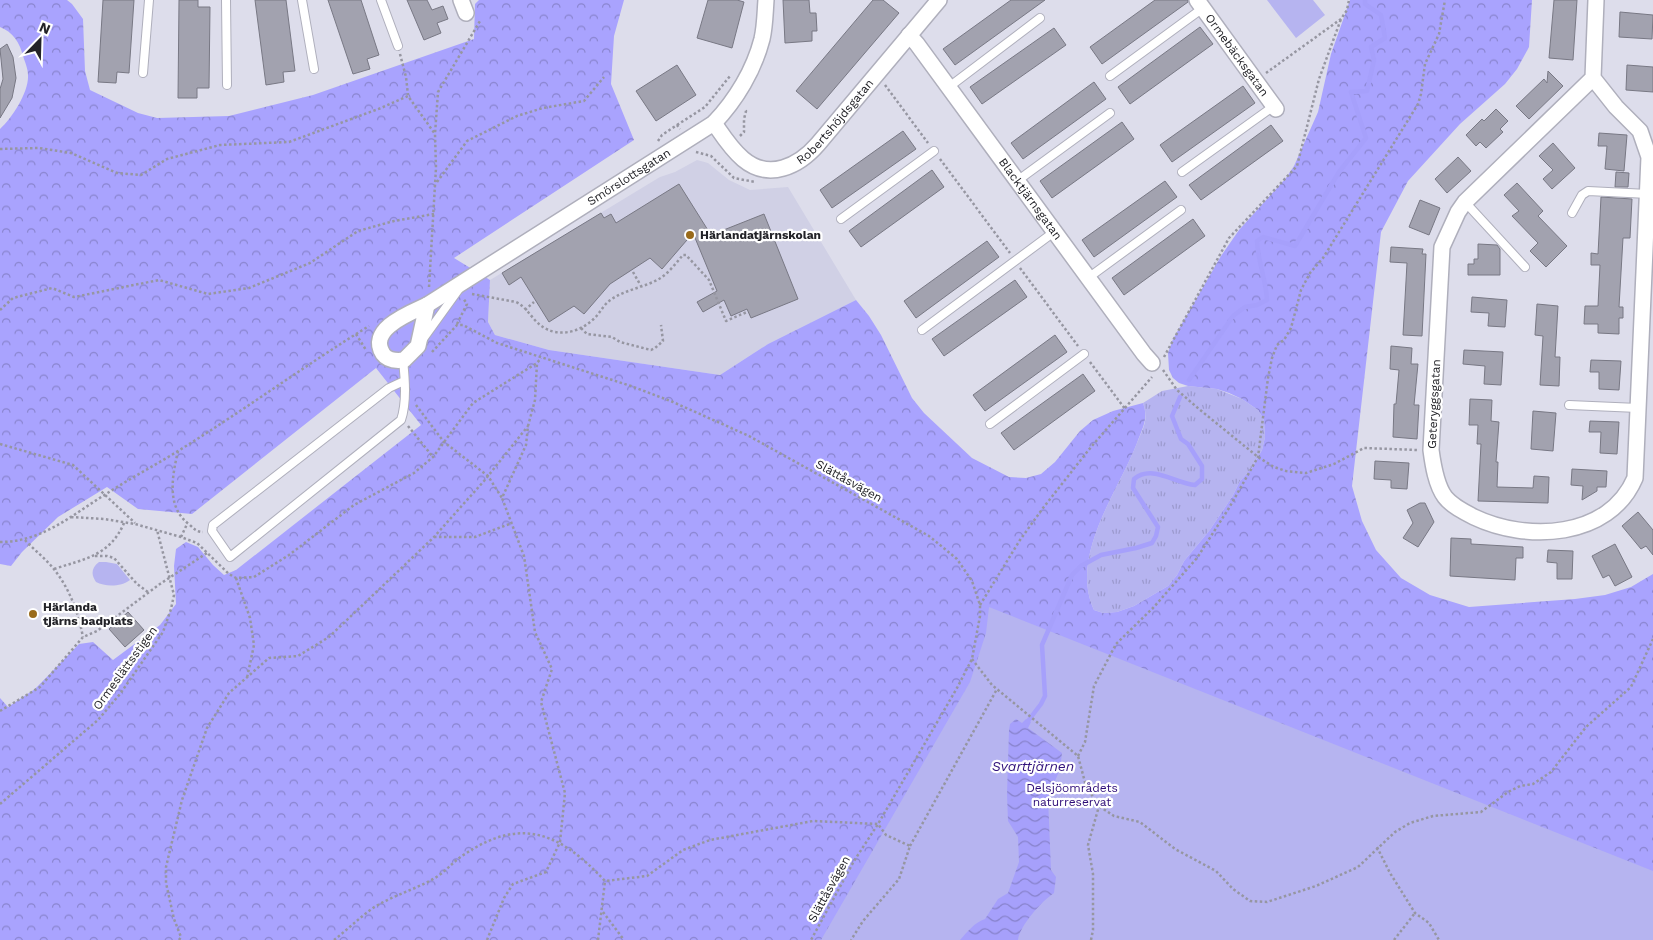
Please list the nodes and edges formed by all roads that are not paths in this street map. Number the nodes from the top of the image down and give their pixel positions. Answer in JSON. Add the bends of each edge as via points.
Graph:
{"nodes":[{"id":1,"x":149,"y":0,"type":"edge"},
{"id":2,"x":226,"y":0,"type":"edge"},
{"id":3,"x":302,"y":0,"type":"edge"},
{"id":4,"x":380,"y":0,"type":"edge"},
{"id":5,"x":766,"y":0,"type":"edge"},
{"id":6,"x":939,"y":0,"type":"edge"},
{"id":7,"x":1596,"y":0,"type":"edge"},
{"id":8,"x":1200,"y":4,"type":"edge"},
{"id":9,"x":1040,"y":18,"type":"dead end"},
{"id":10,"x":909,"y":35,"type":"junction"},
{"id":11,"x":398,"y":46,"type":"road end"},
{"id":12,"x":314,"y":69,"type":"dead end"},
{"id":13,"x":143,"y":73,"type":"dead end"},
{"id":14,"x":1110,"y":76,"type":"dead end"},
{"id":15,"x":1592,"y":78,"type":"junction"},
{"id":16,"x":227,"y":85,"type":"dead end"},
{"id":17,"x":949,"y":87,"type":"junction"},
{"id":18,"x":1275,"y":107,"type":"joint"},
{"id":19,"x":1110,"y":113,"type":"dead end"},
{"id":20,"x":714,"y":123,"type":"junction"},
{"id":21,"x":934,"y":151,"type":"road end"},
{"id":22,"x":1182,"y":172,"type":"dead end"},
{"id":23,"x":1017,"y":180,"type":"junction"},
{"id":24,"x":1648,"y":194,"type":"junction"},
{"id":25,"x":1465,"y":202,"type":"junction"},
{"id":26,"x":1181,"y":210,"type":"dead end"},
{"id":27,"x":1572,"y":213,"type":"dead end"},
{"id":28,"x":841,"y":219,"type":"dead end"},
{"id":29,"x":1054,"y":232,"type":"junction"},
{"id":30,"x":1525,"y":266,"type":"dead end"},
{"id":31,"x":1088,"y":278,"type":"junction"},
{"id":32,"x":460,"y":287,"type":"junction"},
{"id":33,"x":427,"y":305,"type":"junction"},
{"id":34,"x":922,"y":330,"type":"dead end"},
{"id":35,"x":424,"y":350,"type":"junction"},
{"id":36,"x":1084,"y":354,"type":"road end"},
{"id":37,"x":403,"y":360,"type":"junction"},
{"id":38,"x":1158,"y":365,"type":"road end"},
{"id":39,"x":404,"y":381,"type":"junction"},
{"id":40,"x":1569,"y":405,"type":"dead end"},
{"id":41,"x":1638,"y":408,"type":"junction"},
{"id":42,"x":990,"y":424,"type":"dead end"}],
"edges":[{"from":1,"to":13,"type":"lane"},
{"from":2,"to":16,"type":"lane"},
{"from":3,"to":12,"type":"lane"},
{"from":4,"to":11,"type":"lane"},
{"from":5,"to":20,"type":"street","name":"Smörslottsgatan","via":[[762,39],[749,73],[730,106]]},
{"from":6,"to":10,"type":"street","name":"Robertshöjdsgatan"},
{"from":7,"to":15,"type":"street"},
{"from":8,"to":14,"type":"lane"},
{"from":8,"to":18,"type":"street","name":"Ormebäcksgatan"},
{"from":9,"to":17,"type":"lane"},
{"from":10,"to":17,"type":"street","name":"Blacktjärnsgatan"},
{"from":10,"to":20,"type":"street","name":"Robertshöjdsgatan","via":[[808,156],[797,163],[775,169],[754,166],[735,152]]},
{"from":15,"to":24,"type":"street","name":"Geteryggsgatan","via":[[1640,131],[1649,157]]},
{"from":15,"to":25,"type":"street","name":"Geteryggsgatan"},
{"from":17,"to":23,"type":"street","name":"Blacktjärnsgatan"},
{"from":18,"to":22,"type":"lane"},
{"from":19,"to":23,"type":"lane"},
{"from":20,"to":32,"type":"street","name":"Smörslottsgatan"},
{"from":21,"to":28,"type":"lane"},
{"from":23,"to":29,"type":"street","name":"Blacktjärnsgatan"},
{"from":24,"to":27,"type":"lane","via":[[1588,191]]},
{"from":24,"to":41,"type":"street","name":"Geteryggsgatan"},
{"from":25,"to":30,"type":"lane"},
{"from":25,"to":41,"type":"street","name":"Geteryggsgatan","via":[[1442,247],[1431,450],[1433,466],[1446,498],[1470,515],[1504,529],[1525,532],[1572,528],[1601,516],[1616,506],[1635,478]]},
{"from":26,"to":31,"type":"lane"},
{"from":29,"to":31,"type":"street","name":"Blacktjärnsgatan"},
{"from":29,"to":34,"type":"lane"},
{"from":31,"to":38,"type":"street","name":"Blacktjärnsgatan","via":[[1144,354]]},
{"from":32,"to":33,"type":"street","name":"Smörslottsgatan"},
{"from":32,"to":35,"type":"lane"},
{"from":33,"to":35,"type":"street"},
{"from":33,"to":37,"type":"street","name":"Smörslottsgatan","via":[[390,325],[381,336],[380,347],[386,357],[394,361]]},
{"from":35,"to":37,"type":"street"},
{"from":36,"to":42,"type":"lane"},
{"from":37,"to":39,"type":"lane"},
{"from":39,"to":39,"type":"lane","via":[[390,388],[213,525],[212,532],[230,557],[401,420]]},
{"from":40,"to":41,"type":"lane"}]}
